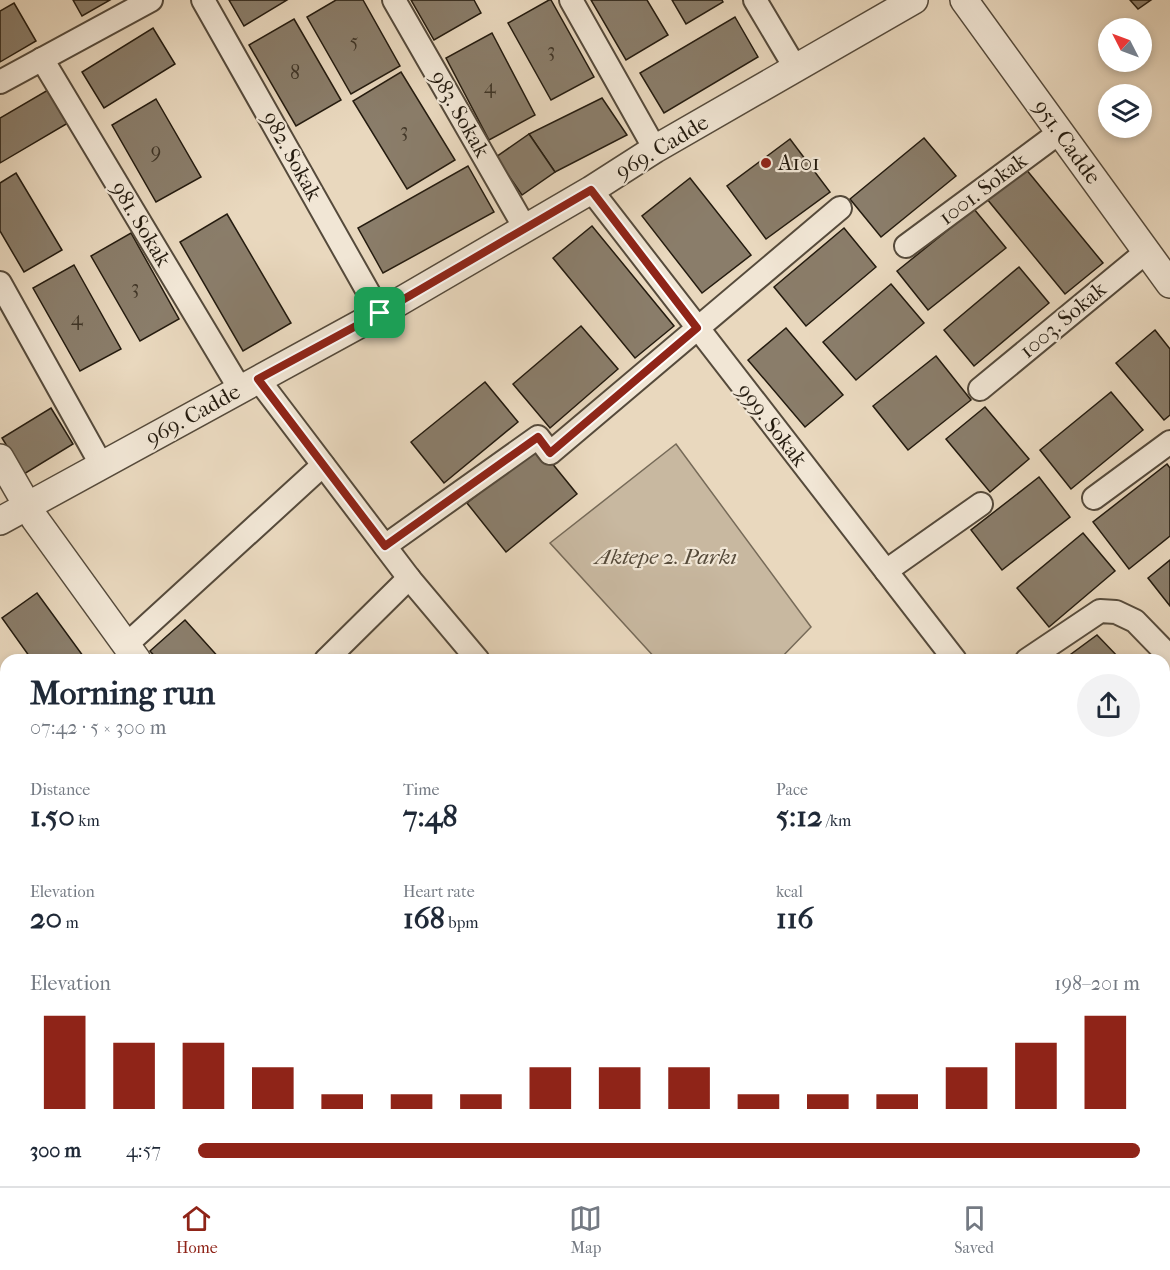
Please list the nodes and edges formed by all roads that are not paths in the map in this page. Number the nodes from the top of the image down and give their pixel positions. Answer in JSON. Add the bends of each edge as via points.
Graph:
{"nodes":[{"id":1,"x":151,"y":0,"type":"edge"},
{"id":2,"x":203,"y":0,"type":"edge"},
{"id":3,"x":394,"y":0,"type":"edge"},
{"id":4,"x":570,"y":0,"type":"edge"},
{"id":5,"x":755,"y":0,"type":"edge"},
{"id":6,"x":914,"y":0,"type":"edge"},
{"id":7,"x":964,"y":0,"type":"edge"},
{"id":8,"x":42,"y":59,"type":"junction"},
{"id":9,"x":796,"y":69,"type":"junction"},
{"id":10,"x":0,"y":82,"type":"edge"},
{"id":11,"x":1060,"y":132,"type":"junction"},
{"id":12,"x":656,"y":149,"type":"junction"},
{"id":13,"x":591,"y":190,"type":"junction"},
{"id":14,"x":840,"y":208,"type":"dead end"},
{"id":15,"x":525,"y":228,"type":"junction"},
{"id":16,"x":906,"y":246,"type":"dead end"},
{"id":17,"x":1146,"y":252,"type":"junction"},
{"id":18,"x":0,"y":283,"type":"edge"},
{"id":19,"x":1170,"y":284,"type":"edge"},
{"id":20,"x":380,"y":313,"type":"junction"},
{"id":21,"x":697,"y":328,"type":"junction"},
{"id":22,"x":249,"y":384,"type":"junction"},
{"id":23,"x":980,"y":389,"type":"dead end"},
{"id":24,"x":1170,"y":442,"type":"edge"},
{"id":25,"x":0,"y":458,"type":"edge"},
{"id":26,"x":324,"y":465,"type":"junction"},
{"id":27,"x":102,"y":466,"type":"junction"},
{"id":28,"x":1094,"y":498,"type":"dead end"},
{"id":29,"x":981,"y":504,"type":"dead end"},
{"id":30,"x":28,"y":507,"type":"junction"},
{"id":31,"x":0,"y":521,"type":"edge"},
{"id":32,"x":385,"y":546,"type":"junction"},
{"id":33,"x":886,"y":572,"type":"junction"},
{"id":34,"x":409,"y":578,"type":"junction"},
{"id":35,"x":130,"y":654,"type":"edge"},
{"id":36,"x":132,"y":654,"type":"edge"},
{"id":37,"x":332,"y":654,"type":"edge"},
{"id":38,"x":473,"y":654,"type":"edge"},
{"id":39,"x":950,"y":654,"type":"edge"},
{"id":40,"x":1036,"y":654,"type":"edge"},
{"id":41,"x":1167,"y":654,"type":"edge"}],
"edges":[{"from":1,"to":8,"type":"street"},
{"from":2,"to":20,"type":"street","name":"982. Sokak"},
{"from":3,"to":15,"type":"street","name":"983. Sokak"},
{"from":4,"to":12,"type":"street"},
{"from":5,"to":9,"type":"street"},
{"from":6,"to":9,"type":"street","name":"969. Cadde"},
{"from":7,"to":11,"type":"street","name":"951. Cadde"},
{"from":8,"to":10,"type":"street"},
{"from":8,"to":22,"type":"street","name":"981. Sokak"},
{"from":9,"to":12,"type":"street","name":"969. Cadde"},
{"from":11,"to":16,"type":"street","name":"1001. Sokak"},
{"from":11,"to":17,"type":"street","name":"951. Cadde"},
{"from":12,"to":13,"type":"street","name":"969. Cadde"},
{"from":13,"to":15,"type":"street","name":"969. Cadde"},
{"from":13,"to":21,"type":"street","name":"999. Sokak"},
{"from":14,"to":21,"type":"street"},
{"from":15,"to":20,"type":"street","name":"969. Cadde"},
{"from":17,"to":19,"type":"street","name":"951. Cadde"},
{"from":17,"to":23,"type":"street","name":"1003. Sokak"},
{"from":18,"to":27,"type":"street"},
{"from":20,"to":22,"type":"street","name":"969. Cadde"},
{"from":21,"to":32,"type":"street","via":[[550,453],[538,437]]},
{"from":21,"to":33,"type":"street","name":"999. Sokak"},
{"from":22,"to":26,"type":"street","name":"981. Sokak"},
{"from":22,"to":27,"type":"street","name":"969. Cadde"},
{"from":24,"to":28,"type":"street"},
{"from":25,"to":30,"type":"street"},
{"from":26,"to":32,"type":"street","name":"981. Sokak"},
{"from":26,"to":36,"type":"street"},
{"from":27,"to":30,"type":"street","name":"969. Cadde"},
{"from":29,"to":33,"type":"street"},
{"from":30,"to":31,"type":"street","name":"969. Cadde"},
{"from":30,"to":35,"type":"street"},
{"from":32,"to":34,"type":"street","name":"981. Sokak"},
{"from":33,"to":39,"type":"street","name":"999. Sokak"},
{"from":34,"to":37,"type":"street"},
{"from":34,"to":38,"type":"street","name":"981. Sokak"},
{"from":40,"to":41,"type":"street","via":[[1100,611],[1116,612],[1135,621]]}]}
